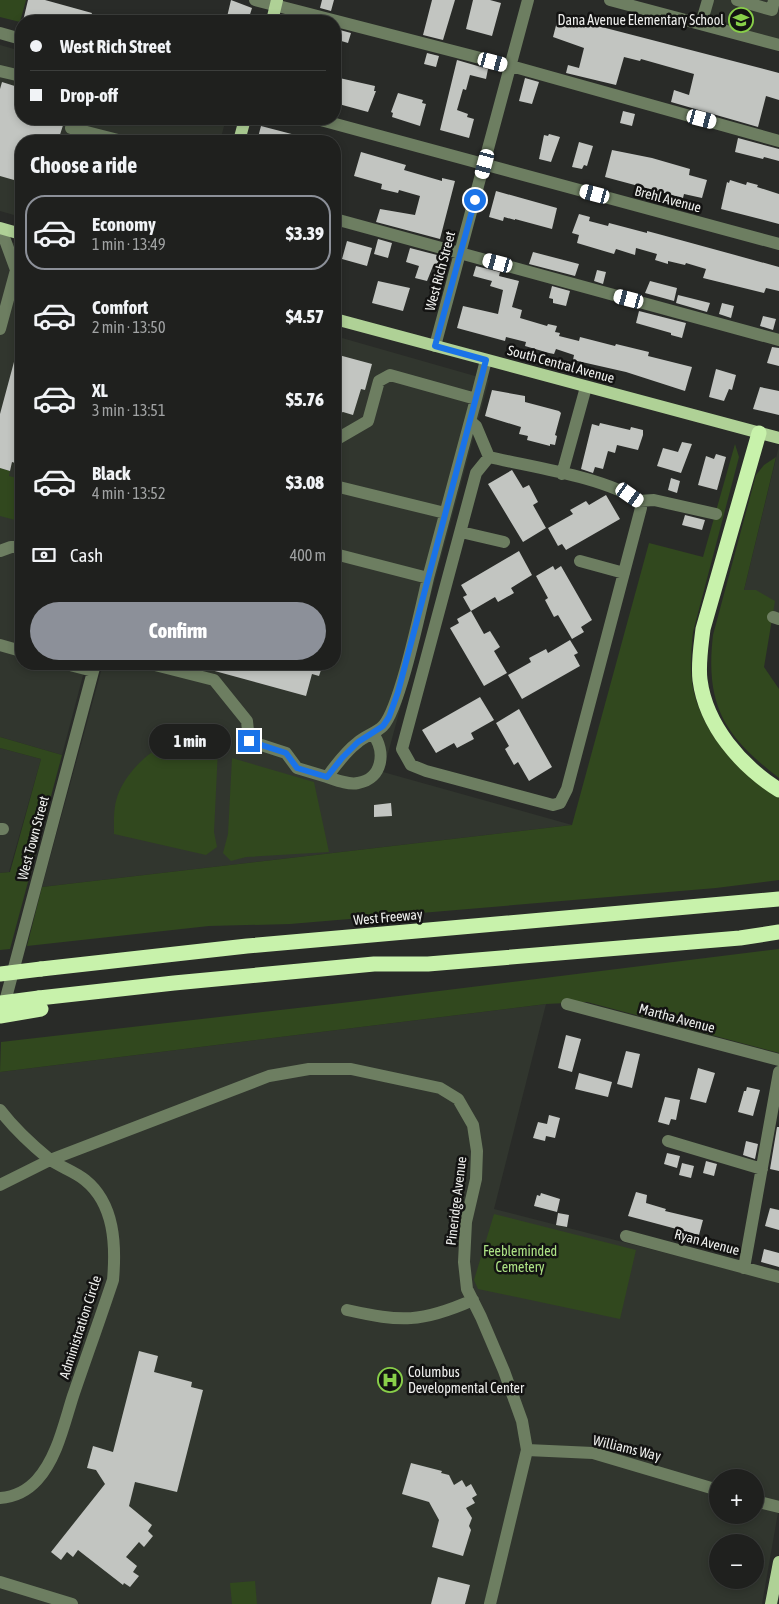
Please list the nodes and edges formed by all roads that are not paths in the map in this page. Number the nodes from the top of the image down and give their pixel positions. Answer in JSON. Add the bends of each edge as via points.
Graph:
{"nodes":[{"id":1,"x":255,"y":0,"type":"edge"},
{"id":2,"x":528,"y":0,"type":"edge"},
{"id":3,"x":610,"y":0,"type":"edge"},
{"id":4,"x":708,"y":0,"type":"edge"},
{"id":5,"x":736,"y":0,"type":"edge"},
{"id":6,"x":774,"y":0,"type":"edge"},
{"id":7,"x":277,"y":3,"type":"edge"},
{"id":8,"x":322,"y":15,"type":"edge"},
{"id":9,"x":341,"y":20,"type":"edge"},
{"id":10,"x":701,"y":24,"type":"junction"},
{"id":11,"x":0,"y":33,"type":"edge"},
{"id":12,"x":15,"y":37,"type":"edge"},
{"id":13,"x":779,"y":46,"type":"edge"},
{"id":14,"x":511,"y":66,"type":"junction"},
{"id":15,"x":0,"y":71,"type":"edge"},
{"id":16,"x":15,"y":75,"type":"edge"},
{"id":17,"x":72,"y":125,"type":"edge"},
{"id":18,"x":339,"y":125,"type":"edge"},
{"id":19,"x":84,"y":135,"type":"edge"},
{"id":20,"x":779,"y":141,"type":"edge"},
{"id":21,"x":485,"y":164,"type":"junction"},
{"id":22,"x":341,"y":222,"type":"edge"},
{"id":23,"x":0,"y":229,"type":"edge"},
{"id":24,"x":15,"y":233,"type":"edge"},
{"id":25,"x":779,"y":244,"type":"edge"},
{"id":26,"x":461,"y":253,"type":"junction"},
{"id":27,"x":15,"y":260,"type":"edge"},
{"id":28,"x":15,"y":281,"type":"edge"},
{"id":29,"x":341,"y":321,"type":"edge"},
{"id":30,"x":0,"y":329,"type":"edge"},
{"id":31,"x":779,"y":340,"type":"edge"},
{"id":32,"x":435,"y":346,"type":"junction"},
{"id":33,"x":486,"y":360,"type":"junction"},
{"id":34,"x":586,"y":386,"type":"junction"},
{"id":35,"x":476,"y":399,"type":"junction"},
{"id":36,"x":470,"y":421,"type":"junction"},
{"id":37,"x":759,"y":433,"type":"junction"},
{"id":38,"x":341,"y":437,"type":"edge"},
{"id":39,"x":779,"y":438,"type":"edge"},
{"id":40,"x":489,"y":457,"type":"junction"},
{"id":41,"x":562,"y":474,"type":"junction"},
{"id":42,"x":341,"y":487,"type":"edge"},
{"id":43,"x":639,"y":501,"type":"junction"},
{"id":44,"x":446,"y":513,"type":"junction"},
{"id":45,"x":716,"y":514,"type":"dead end"},
{"id":46,"x":461,"y":532,"type":"junction"},
{"id":47,"x":504,"y":542,"type":"dead end"},
{"id":48,"x":15,"y":547,"type":"edge"},
{"id":49,"x":0,"y":551,"type":"edge"},
{"id":50,"x":341,"y":556,"type":"edge"},
{"id":51,"x":580,"y":562,"type":"dead end"},
{"id":52,"x":624,"y":573,"type":"junction"},
{"id":53,"x":428,"y":578,"type":"junction"},
{"id":54,"x":0,"y":645,"type":"edge"},
{"id":55,"x":15,"y":649,"type":"edge"},
{"id":56,"x":93,"y":670,"type":"edge"},
{"id":57,"x":175,"y":670,"type":"edge"},
{"id":58,"x":373,"y":734,"type":"junction"},
{"id":59,"x":327,"y":777,"type":"junction"},
{"id":60,"x":779,"y":790,"type":"edge"},
{"id":61,"x":779,"y":899,"type":"edge"},
{"id":62,"x":779,"y":932,"type":"edge"},
{"id":63,"x":0,"y":974,"type":"edge"},
{"id":64,"x":0,"y":1003,"type":"edge"},
{"id":65,"x":40,"y":1004,"type":"junction"},
{"id":66,"x":567,"y":1004,"type":"dead end"},
{"id":67,"x":0,"y":1016,"type":"edge"},
{"id":68,"x":0,"y":1021,"type":"edge"},
{"id":69,"x":779,"y":1060,"type":"edge"},
{"id":70,"x":779,"y":1072,"type":"edge"},
{"id":71,"x":0,"y":1110,"type":"edge"},
{"id":72,"x":668,"y":1141,"type":"dead end"},
{"id":73,"x":50,"y":1160,"type":"junction"},
{"id":74,"x":762,"y":1169,"type":"junction"},
{"id":75,"x":0,"y":1185,"type":"edge"},
{"id":76,"x":626,"y":1236,"type":"dead end"},
{"id":77,"x":744,"y":1268,"type":"junction"},
{"id":78,"x":779,"y":1277,"type":"edge"},
{"id":79,"x":472,"y":1300,"type":"junction"},
{"id":80,"x":347,"y":1310,"type":"dead end"},
{"id":81,"x":527,"y":1450,"type":"junction"},
{"id":82,"x":709,"y":1487,"type":"edge"},
{"id":83,"x":0,"y":1498,"type":"edge"},
{"id":84,"x":764,"y":1503,"type":"edge"},
{"id":85,"x":779,"y":1507,"type":"edge"},
{"id":86,"x":779,"y":1562,"type":"edge"},
{"id":87,"x":0,"y":1582,"type":"edge"},
{"id":88,"x":72,"y":1604,"type":"edge"},
{"id":89,"x":490,"y":1604,"type":"edge"},
{"id":90,"x":772,"y":1604,"type":"edge"}],
"edges":[{"from":1,"to":7,"type":"street"},
{"from":2,"to":14,"type":"street","name":"West Rich Street"},
{"from":3,"to":10,"type":"street"},
{"from":4,"to":10,"type":"street"},
{"from":5,"to":6,"type":"street","via":[[772,10]]},
{"from":7,"to":8,"type":"street"},
{"from":9,"to":14,"type":"street"},
{"from":10,"to":13,"type":"street"},
{"from":11,"to":12,"type":"street"},
{"from":14,"to":20,"type":"street"},
{"from":14,"to":21,"type":"street","name":"West Rich Street"},
{"from":15,"to":16,"type":"street"},
{"from":17,"to":19,"type":"street","via":[[71,128]]},
{"from":18,"to":21,"type":"street","name":"Brehl Avenue"},
{"from":21,"to":25,"type":"street","name":"Brehl Avenue"},
{"from":21,"to":26,"type":"street","name":"West Rich Street"},
{"from":22,"to":26,"type":"street"},
{"from":23,"to":24,"type":"main road"},
{"from":23,"to":27,"type":"street"},
{"from":26,"to":31,"type":"street"},
{"from":26,"to":32,"type":"street","name":"West Rich Street"},
{"from":28,"to":30,"type":"street"},
{"from":29,"to":32,"type":"main road","name":"South Central Avenue"},
{"from":32,"to":33,"type":"main road","name":"South Central Avenue"},
{"from":33,"to":34,"type":"main road","name":"South Central Avenue"},
{"from":33,"to":35,"type":"street"},
{"from":34,"to":37,"type":"main road","name":"South Central Avenue"},
{"from":34,"to":41,"type":"street"},
{"from":35,"to":36,"type":"street"},
{"from":35,"to":38,"type":"street","via":[[390,374],[379,381],[368,421]]},
{"from":36,"to":40,"type":"street","via":[[476,426]]},
{"from":36,"to":44,"type":"street"},
{"from":37,"to":39,"type":"main road","name":"South Central Avenue"},
{"from":37,"to":60,"type":"highway","via":[[703,629],[700,680],[716,727],[764,781]]},
{"from":40,"to":41,"type":"street"},
{"from":40,"to":46,"type":"street","via":[[476,473]]},
{"from":41,"to":43,"type":"street","via":[[615,489]]},
{"from":42,"to":44,"type":"street"},
{"from":43,"to":45,"type":"street","via":[[654,500]]},
{"from":43,"to":52,"type":"street","via":[[641,508]]},
{"from":44,"to":53,"type":"street"},
{"from":46,"to":47,"type":"street"},
{"from":46,"to":52,"type":"street","via":[[402,749],[405,758],[411,765],[426,771],[553,805],[560,803],[567,790]]},
{"from":48,"to":49,"type":"street"},
{"from":50,"to":53,"type":"street"},
{"from":51,"to":52,"type":"street"},
{"from":53,"to":58,"type":"street","via":[[398,692],[389,717]]},
{"from":54,"to":55,"type":"street"},
{"from":56,"to":68,"type":"street","name":"West Town Street"},
{"from":57,"to":59,"type":"street","via":[[214,680],[247,721],[249,741],[286,753],[297,768]]},
{"from":58,"to":59,"type":"street","via":[[356,744]]},
{"from":58,"to":59,"type":"street","via":[[382,750],[376,773],[369,779],[349,784]]},
{"from":61,"to":63,"type":"highway","name":"West Freeway","bridge":true,"via":[[207,950]]},
{"from":62,"to":65,"type":"highway","via":[[428,964],[374,964],[88,993]]},
{"from":64,"to":65,"type":"highway","bridge":true},
{"from":65,"to":67,"type":"highway","bridge":true},
{"from":66,"to":69,"type":"street","name":"Martha Avenue"},
{"from":70,"to":74,"type":"street"},
{"from":71,"to":73,"type":"street"},
{"from":72,"to":74,"type":"street"},
{"from":73,"to":75,"type":"street","name":"Pineridge Avenue"},
{"from":73,"to":79,"type":"street","name":"Pineridge Avenue","via":[[269,1076],[285,1073],[309,1069],[351,1069],[440,1088],[458,1099],[472,1125],[477,1151],[476,1179],[466,1222],[464,1262],[467,1289]]},
{"from":73,"to":83,"type":"street","name":"Administration Circle","via":[[72,1170],[99,1195],[109,1216],[113,1236],[113,1280],[59,1440],[46,1467],[25,1491]]},
{"from":74,"to":77,"type":"street"},
{"from":76,"to":77,"type":"street","name":"Ryan Avenue"},
{"from":77,"to":78,"type":"street","name":"Ryan Avenue"},
{"from":79,"to":80,"type":"street","via":[[425,1318],[400,1319]]},
{"from":79,"to":81,"type":"street","name":"Pineridge Avenue","via":[[504,1371],[522,1421]]},
{"from":81,"to":82,"type":"street","name":"Williams Way","via":[[593,1453]]},
{"from":81,"to":89,"type":"street","name":"Pineridge Avenue"},
{"from":84,"to":85,"type":"street"},
{"from":86,"to":90,"type":"main road"},
{"from":87,"to":88,"type":"street"}]}
